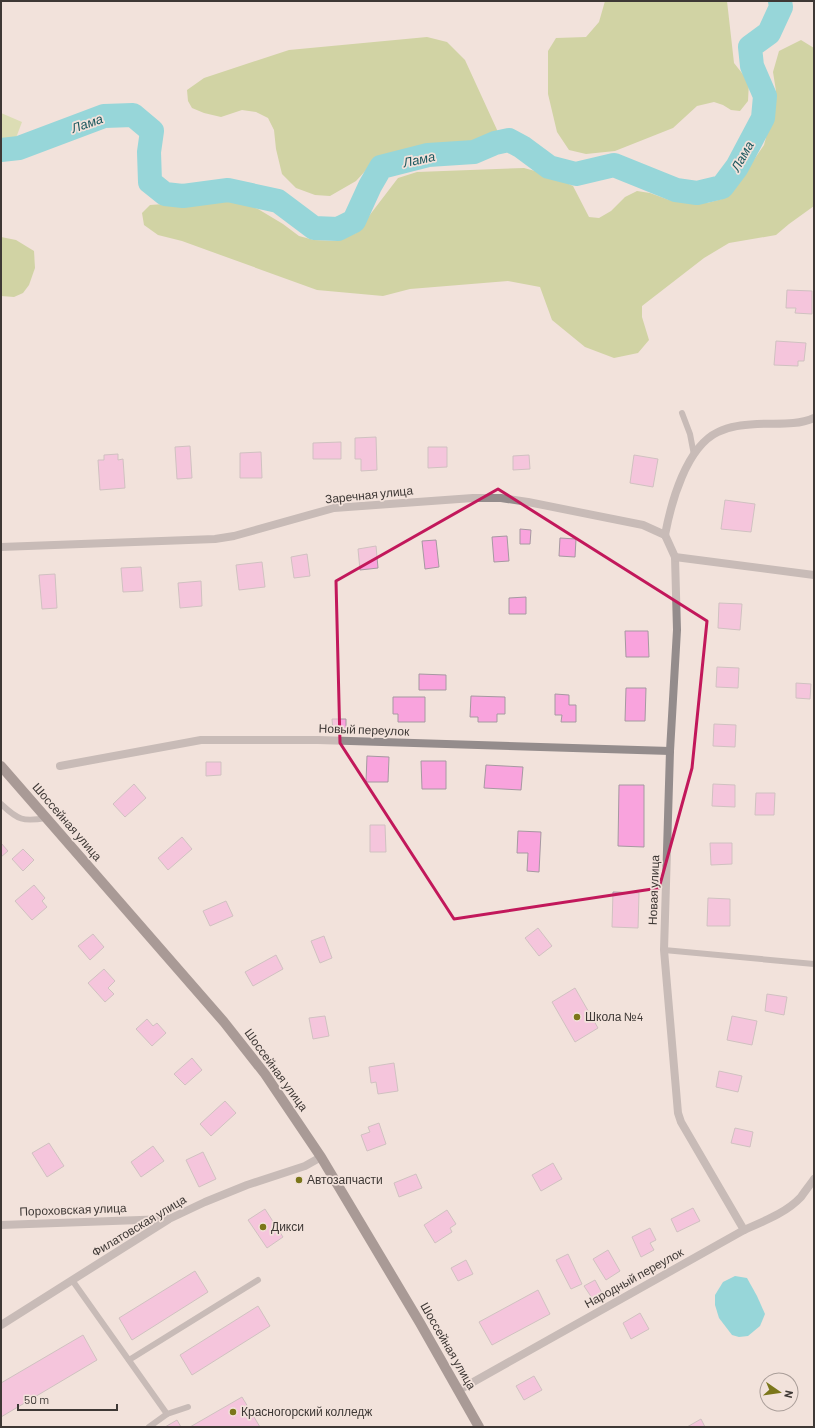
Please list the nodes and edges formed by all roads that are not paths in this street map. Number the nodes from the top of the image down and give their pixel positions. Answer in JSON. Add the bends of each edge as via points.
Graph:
{"nodes":[{"id":1,"x":682,"y":413,"type":"dead end"},
{"id":2,"x":814,"y":418,"type":"edge"},
{"id":3,"x":694,"y":455,"type":"junction"},
{"id":4,"x":665,"y":535,"type":"junction"},
{"id":5,"x":1,"y":547,"type":"edge"},
{"id":6,"x":675,"y":557,"type":"junction"},
{"id":7,"x":814,"y":575,"type":"edge"},
{"id":8,"x":670,"y":751,"type":"junction"},
{"id":9,"x":1,"y":766,"type":"edge"},
{"id":10,"x":60,"y":766,"type":"dead end"},
{"id":11,"x":1,"y":804,"type":"edge"},
{"id":12,"x":46,"y":818,"type":"junction"},
{"id":13,"x":664,"y":950,"type":"junction"},
{"id":14,"x":814,"y":964,"type":"edge"},
{"id":15,"x":321,"y":1157,"type":"junction"},
{"id":16,"x":814,"y":1179,"type":"edge"},
{"id":17,"x":169,"y":1219,"type":"junction"},
{"id":18,"x":1,"y":1225,"type":"edge"},
{"id":19,"x":744,"y":1230,"type":"junction"},
{"id":20,"x":72,"y":1280,"type":"junction"},
{"id":21,"x":258,"y":1280,"type":"dead end"},
{"id":22,"x":1,"y":1325,"type":"edge"},
{"id":23,"x":129,"y":1360,"type":"junction"},
{"id":24,"x":459,"y":1390,"type":"junction"},
{"id":25,"x":188,"y":1407,"type":"dead end"},
{"id":26,"x":167,"y":1414,"type":"junction"},
{"id":27,"x":150,"y":1427,"type":"edge"},
{"id":28,"x":479,"y":1427,"type":"edge"}],
"edges":[{"from":1,"to":3,"type":"lane"},
{"from":2,"to":3,"type":"street","via":[[801,422],[736,425],[717,432],[702,444]]},
{"from":3,"to":4,"type":"street","via":[[676,492]]},
{"from":4,"to":5,"type":"street","name":"Заречная улица","via":[[643,525],[528,502],[501,498],[473,498],[334,508],[215,539]]},
{"from":4,"to":6,"type":"street","name":"Новая улица"},
{"from":6,"to":7,"type":"street"},
{"from":6,"to":8,"type":"street","name":"Новая улица","via":[[677,630]]},
{"from":8,"to":10,"type":"street","name":"Новый переулок","via":[[318,740],[201,740]]},
{"from":8,"to":13,"type":"street","name":"Новая улица"},
{"from":9,"to":12,"type":"main road","name":"Шоссейная улица"},
{"from":11,"to":12,"type":"lane","via":[[13,816],[30,820]]},
{"from":12,"to":15,"type":"main road","name":"Шоссейная улица","via":[[224,1022],[265,1074]]},
{"from":13,"to":14,"type":"lane"},
{"from":13,"to":19,"type":"street","name":"Новая улица","via":[[678,1113]]},
{"from":15,"to":17,"type":"street","name":"Филатовская улица","via":[[305,1166],[247,1186]]},
{"from":15,"to":24,"type":"main road","name":"Шоссейная улица"},
{"from":16,"to":19,"type":"street","name":"Народный переулок","via":[[800,1197],[786,1209]]},
{"from":17,"to":18,"type":"street","name":"Пороховская улица"},
{"from":17,"to":20,"type":"street","name":"Филатовская улица"},
{"from":19,"to":24,"type":"street","name":"Народный переулок"},
{"from":20,"to":22,"type":"street","name":"Филатовская улица"},
{"from":20,"to":23,"type":"lane"},
{"from":21,"to":23,"type":"lane"},
{"from":23,"to":26,"type":"lane"},
{"from":24,"to":28,"type":"main road","name":"Шоссейная улица"},
{"from":25,"to":26,"type":"lane"},
{"from":26,"to":27,"type":"lane"}]}
